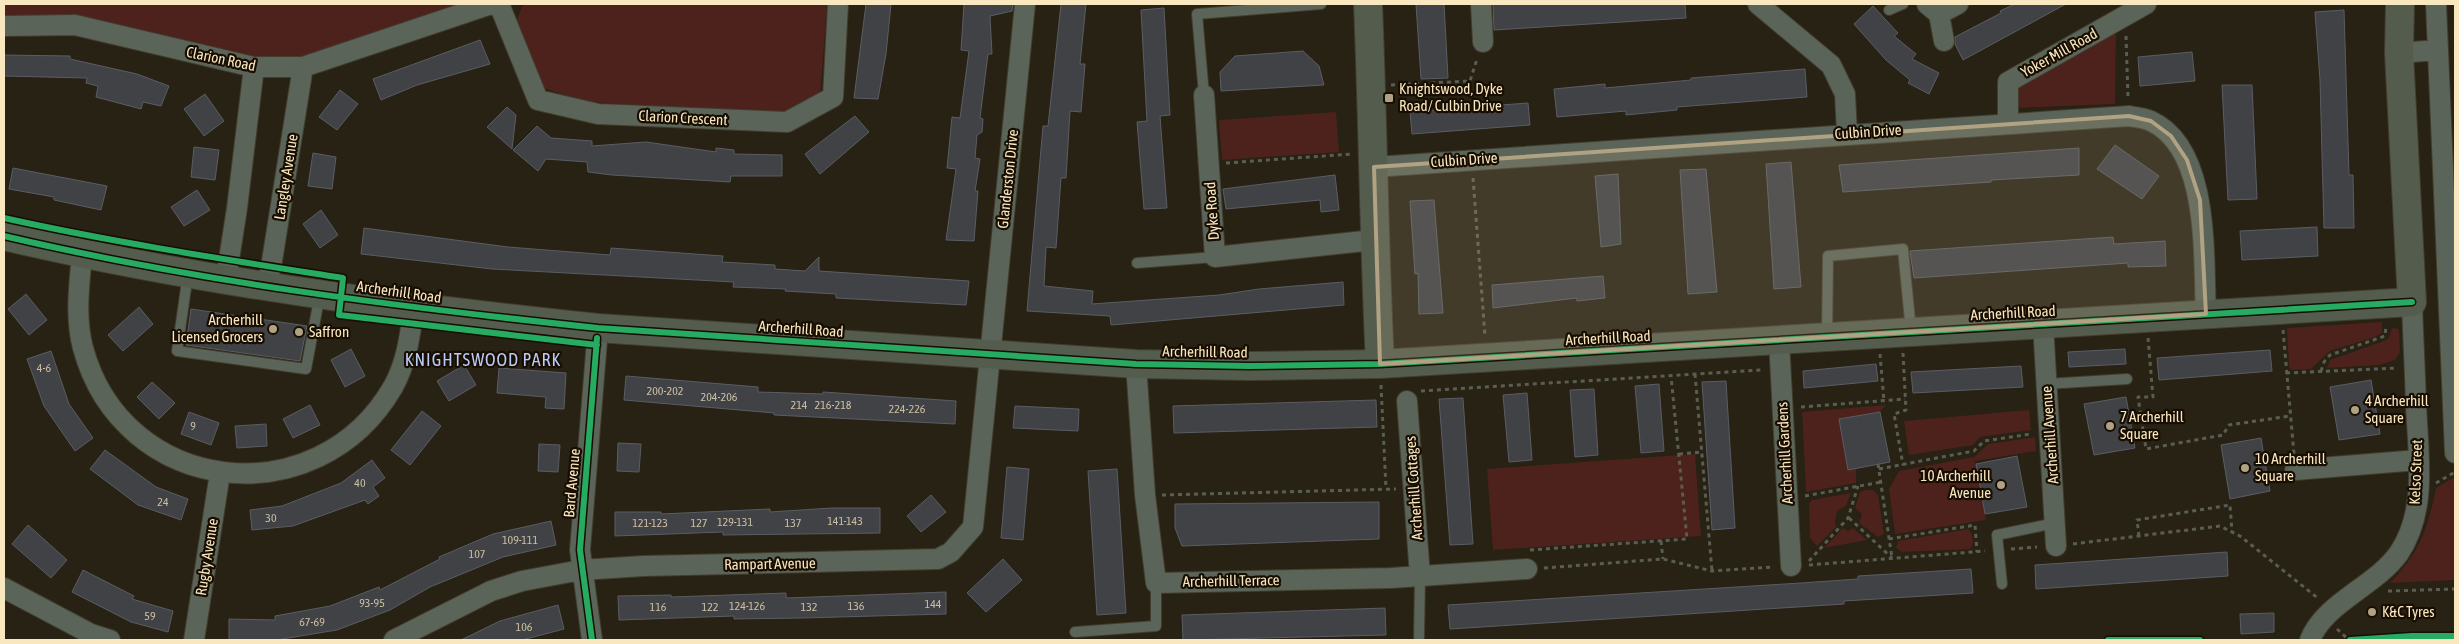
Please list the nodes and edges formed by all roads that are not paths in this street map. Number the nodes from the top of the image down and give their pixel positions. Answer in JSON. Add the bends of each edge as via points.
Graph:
{"nodes":[{"id":1,"x":491,"y":4,"type":"edge"},
{"id":2,"x":500,"y":4,"type":"edge"},
{"id":3,"x":838,"y":4,"type":"edge"},
{"id":4,"x":1025,"y":4,"type":"edge"},
{"id":5,"x":1321,"y":4,"type":"edge"},
{"id":6,"x":1368,"y":4,"type":"edge"},
{"id":7,"x":1481,"y":4,"type":"edge"},
{"id":8,"x":1758,"y":4,"type":"edge"},
{"id":9,"x":1903,"y":4,"type":"edge"},
{"id":10,"x":1958,"y":4,"type":"edge"},
{"id":11,"x":2146,"y":4,"type":"edge"},
{"id":12,"x":2400,"y":4,"type":"edge"},
{"id":13,"x":2436,"y":4,"type":"edge"},
{"id":14,"x":1933,"y":9,"type":"edge"},
{"id":15,"x":1889,"y":10,"type":"dead end"},
{"id":16,"x":4,"y":26,"type":"edge"},
{"id":17,"x":1944,"y":41,"type":"dead end"},
{"id":18,"x":1483,"y":42,"type":"road end"},
{"id":19,"x":2438,"y":50,"type":"junction"},
{"id":20,"x":2399,"y":53,"type":"junction"},
{"id":21,"x":254,"y":67,"type":"junction"},
{"id":22,"x":303,"y":67,"type":"junction"},
{"id":23,"x":1204,"y":95,"type":"joint"},
{"id":24,"x":2008,"y":123,"type":"junction"},
{"id":25,"x":1847,"y":134,"type":"junction"},
{"id":26,"x":1374,"y":160,"type":"junction"},
{"id":27,"x":4,"y":236,"type":"edge"},
{"id":28,"x":1374,"y":240,"type":"junction"},
{"id":29,"x":82,"y":254,"type":"junction"},
{"id":30,"x":1215,"y":257,"type":"junction"},
{"id":31,"x":1137,"y":263,"type":"dead end"},
{"id":32,"x":188,"y":273,"type":"junction"},
{"id":33,"x":226,"y":279,"type":"junction"},
{"id":34,"x":266,"y":285,"type":"junction"},
{"id":35,"x":320,"y":293,"type":"junction"},
{"id":36,"x":2412,"y":302,"type":"junction"},
{"id":37,"x":414,"y":308,"type":"junction"},
{"id":38,"x":2206,"y":314,"type":"junction"},
{"id":39,"x":2043,"y":324,"type":"junction"},
{"id":40,"x":598,"y":328,"type":"junction"},
{"id":41,"x":1897,"y":333,"type":"junction"},
{"id":42,"x":1827,"y":337,"type":"junction"},
{"id":43,"x":1779,"y":340,"type":"junction"},
{"id":44,"x":991,"y":354,"type":"junction"},
{"id":45,"x":1136,"y":364,"type":"junction"},
{"id":46,"x":1380,"y":364,"type":"junction"},
{"id":47,"x":2127,"y":379,"type":"dead end"},
{"id":48,"x":2046,"y":384,"type":"junction"},
{"id":49,"x":1407,"y":401,"type":"road end"},
{"id":50,"x":2455,"y":453,"type":"edge"},
{"id":51,"x":2418,"y":460,"type":"junction"},
{"id":52,"x":2295,"y":470,"type":"road end"},
{"id":53,"x":220,"y":473,"type":"junction"},
{"id":54,"x":2055,"y":524,"type":"junction"},
{"id":55,"x":2056,"y":546,"type":"road end"},
{"id":56,"x":1791,"y":566,"type":"road end"},
{"id":57,"x":1527,"y":569,"type":"road end"},
{"id":58,"x":581,"y":570,"type":"junction"},
{"id":59,"x":1420,"y":576,"type":"junction"},
{"id":60,"x":1156,"y":583,"type":"junction"},
{"id":61,"x":2002,"y":584,"type":"dead end"},
{"id":62,"x":4,"y":588,"type":"edge"},
{"id":63,"x":1075,"y":632,"type":"dead end"},
{"id":64,"x":1419,"y":637,"type":"dead end"},
{"id":65,"x":110,"y":640,"type":"edge"},
{"id":66,"x":194,"y":640,"type":"edge"},
{"id":67,"x":394,"y":640,"type":"edge"},
{"id":68,"x":592,"y":640,"type":"edge"},
{"id":69,"x":2310,"y":640,"type":"edge"}],
"edges":[{"from":1,"to":22,"type":"street","name":"Clarion Road"},
{"from":2,"to":3,"type":"street","name":"Clarion Crescent","via":[[538,100],[598,114],[787,122],[833,97]]},
{"from":4,"to":44,"type":"street","name":"Glanderston Drive"},
{"from":5,"to":23,"type":"lane","via":[[1198,14]]},
{"from":6,"to":26,"type":"street"},
{"from":7,"to":18,"type":"street"},
{"from":8,"to":25,"type":"street","via":[[1831,65],[1845,94]]},
{"from":9,"to":15,"type":"lane"},
{"from":10,"to":14,"type":"street"},
{"from":11,"to":24,"type":"street","name":"Yoker Mill Road","via":[[2008,82]]},
{"from":12,"to":20,"type":"street","name":"Kelso Street"},
{"from":13,"to":19,"type":"street"},
{"from":14,"to":17,"type":"street"},
{"from":16,"to":21,"type":"street","name":"Clarion Road","via":[[75,25]]},
{"from":19,"to":20,"type":"street"},
{"from":19,"to":50,"type":"street"},
{"from":20,"to":36,"type":"street","name":"Kelso Street"},
{"from":21,"to":22,"type":"street","name":"Clarion Road"},
{"from":21,"to":33,"type":"street"},
{"from":22,"to":34,"type":"street","name":"Langley Avenue"},
{"from":23,"to":30,"type":"street","name":"Dyke Road"},
{"from":24,"to":25,"type":"street","name":"Culbin Drive"},
{"from":24,"to":38,"type":"street","name":"Culbin Drive","via":[[2129,116],[2151,121],[2171,136],[2187,160],[2200,200]]},
{"from":25,"to":26,"type":"street","name":"Culbin Drive","via":[[1472,160]]},
{"from":26,"to":28,"type":"street"},
{"from":27,"to":29,"type":"street","name":"Archerhill Road"},
{"from":28,"to":30,"type":"street","name":"Dyke Road"},
{"from":28,"to":46,"type":"street"},
{"from":29,"to":32,"type":"street","name":"Archerhill Road"},
{"from":29,"to":53,"type":"street","via":[[78,309],[82,347],[102,393],[127,425],[160,452]]},
{"from":30,"to":31,"type":"lane"},
{"from":32,"to":33,"type":"street","name":"Archerhill Road"},
{"from":32,"to":35,"type":"lane","via":[[177,351],[306,368]]},
{"from":33,"to":34,"type":"street","name":"Archerhill Road"},
{"from":34,"to":35,"type":"street","name":"Archerhill Road"},
{"from":35,"to":37,"type":"street","name":"Archerhill Road"},
{"from":36,"to":38,"type":"street","name":"Archerhill Road"},
{"from":36,"to":51,"type":"street","name":"Kelso Street"},
{"from":37,"to":40,"type":"street","name":"Archerhill Road"},
{"from":37,"to":53,"type":"street","via":[[408,349],[394,386],[380,406],[347,439],[326,453],[279,470]]},
{"from":38,"to":39,"type":"street","name":"Archerhill Road"},
{"from":39,"to":41,"type":"street","name":"Archerhill Road"},
{"from":39,"to":48,"type":"street","name":"Archerhill Avenue"},
{"from":40,"to":44,"type":"street","name":"Archerhill Road"},
{"from":40,"to":58,"type":"street","name":"Bard Avenue","via":[[581,533]]},
{"from":41,"to":42,"type":"street","name":"Archerhill Road"},
{"from":41,"to":42,"type":"lane","via":[[1902,249],[1828,256]]},
{"from":42,"to":43,"type":"street","name":"Archerhill Road"},
{"from":43,"to":46,"type":"street","name":"Archerhill Road"},
{"from":43,"to":56,"type":"street","name":"Archerhill Gardens"},
{"from":44,"to":45,"type":"street","name":"Archerhill Road"},
{"from":44,"to":58,"type":"street","name":"Rampart Avenue","via":[[973,527],[951,552],[938,559]]},
{"from":45,"to":46,"type":"street","name":"Archerhill Road"},
{"from":45,"to":60,"type":"street","via":[[1145,495]]},
{"from":47,"to":48,"type":"lane"},
{"from":48,"to":54,"type":"street","name":"Archerhill Avenue"},
{"from":49,"to":59,"type":"street","name":"Archerhill Cottages"},
{"from":51,"to":52,"type":"street"},
{"from":51,"to":69,"type":"street","name":"Kelso Street","via":[[2419,492],[2410,532],[2399,553],[2334,619],[2313,632]]},
{"from":53,"to":66,"type":"street","name":"Rugby Avenue"},
{"from":54,"to":55,"type":"street","name":"Archerhill Avenue"},
{"from":54,"to":61,"type":"lane","via":[[1997,534]]},
{"from":57,"to":59,"type":"street","name":"Archerhill Terrace"},
{"from":58,"to":67,"type":"street","name":"Rampart Avenue","via":[[522,581],[491,591]]},
{"from":58,"to":68,"type":"street","name":"Bard Avenue"},
{"from":59,"to":60,"type":"street","name":"Archerhill Terrace"},
{"from":59,"to":64,"type":"lane"},
{"from":60,"to":63,"type":"lane","via":[[1156,626]]},
{"from":62,"to":65,"type":"street","via":[[91,634]]}]}
